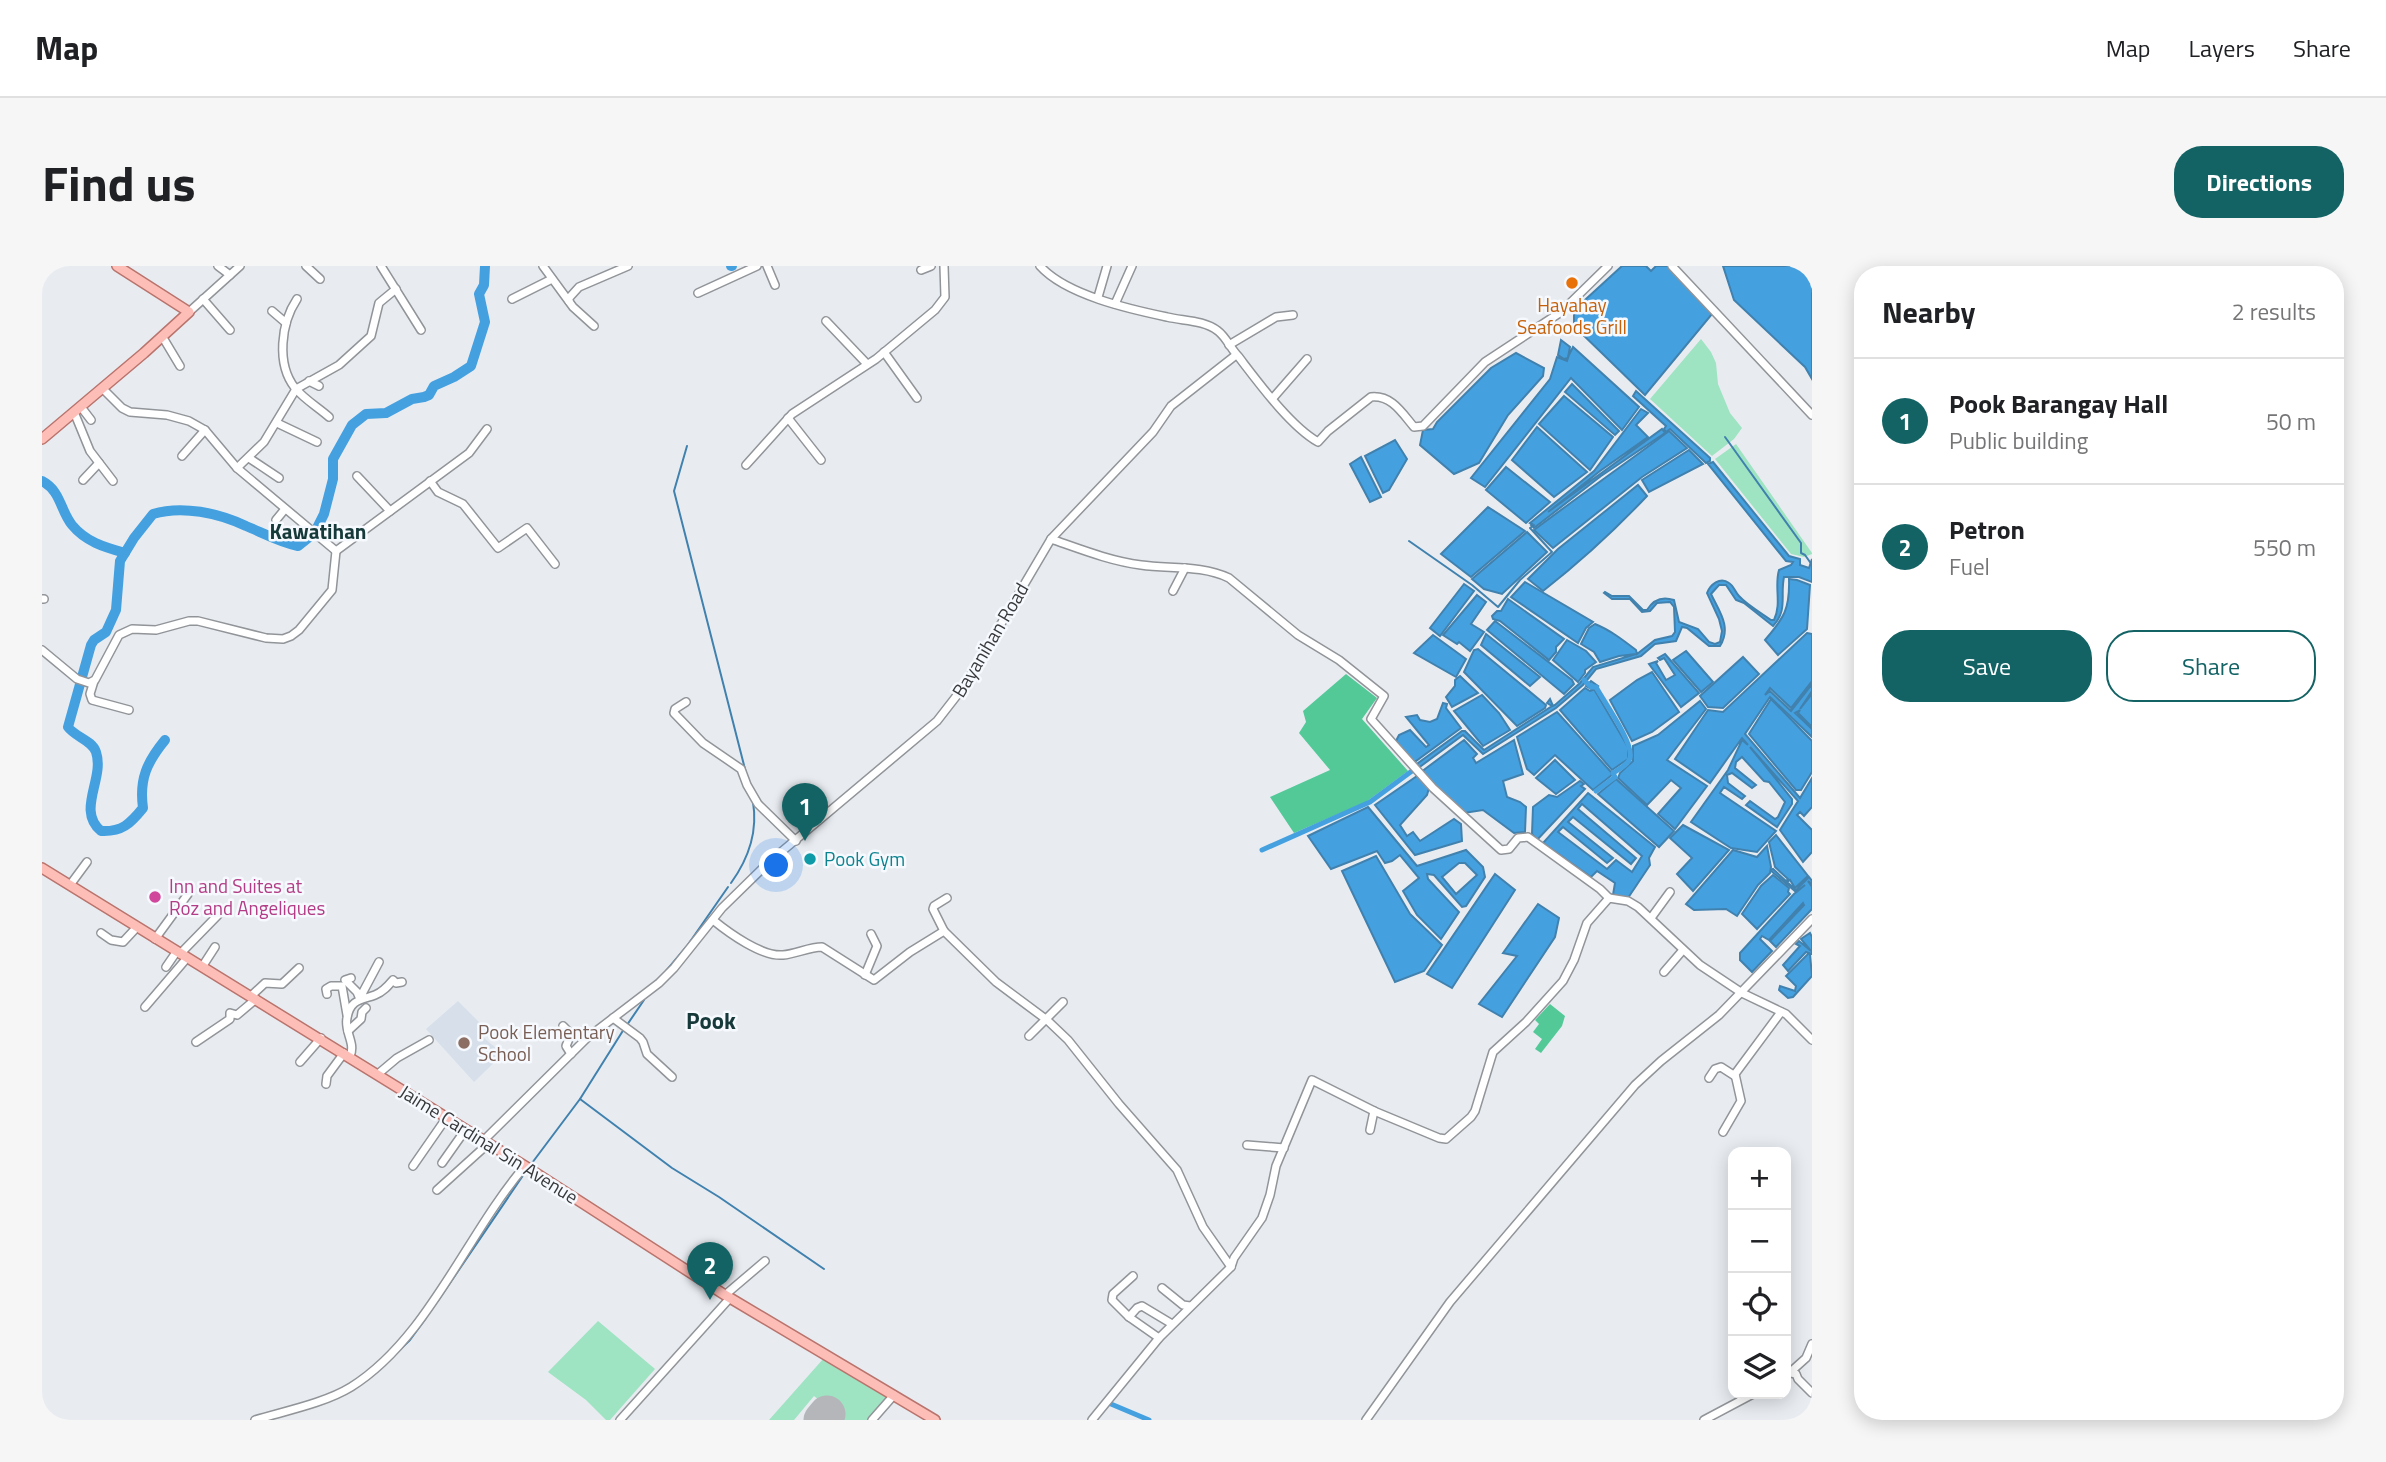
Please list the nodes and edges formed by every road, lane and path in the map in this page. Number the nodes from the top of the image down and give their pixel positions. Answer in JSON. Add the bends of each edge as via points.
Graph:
{"nodes":[{"id":1,"x":118,"y":266,"type":"edge"},
{"id":2,"x":218,"y":266,"type":"edge"},
{"id":3,"x":240,"y":266,"type":"edge"},
{"id":4,"x":306,"y":266,"type":"edge"},
{"id":5,"x":381,"y":266,"type":"edge"},
{"id":6,"x":542,"y":266,"type":"edge"},
{"id":7,"x":628,"y":266,"type":"edge"},
{"id":8,"x":757,"y":266,"type":"edge"},
{"id":9,"x":767,"y":266,"type":"edge"},
{"id":10,"x":931,"y":266,"type":"edge"},
{"id":11,"x":944,"y":266,"type":"edge"},
{"id":12,"x":1040,"y":266,"type":"edge"},
{"id":13,"x":1107,"y":266,"type":"edge"},
{"id":14,"x":1132,"y":266,"type":"edge"},
{"id":15,"x":1672,"y":266,"type":"edge"},
{"id":16,"x":1606,"y":267,"type":"edge"},
{"id":17,"x":921,"y":270,"type":"dead end"},
{"id":18,"x":230,"y":275,"type":"junction"},
{"id":19,"x":320,"y":279,"type":"dead end"},
{"id":20,"x":552,"y":279,"type":"junction"},
{"id":21,"x":775,"y":285,"type":"dead end"},
{"id":22,"x":396,"y":289,"type":"junction"},
{"id":23,"x":698,"y":293,"type":"dead end"},
{"id":24,"x":1098,"y":297,"type":"junction"},
{"id":25,"x":203,"y":299,"type":"junction"},
{"id":26,"x":297,"y":299,"type":"dead end"},
{"id":27,"x":512,"y":299,"type":"dead end"},
{"id":28,"x":569,"y":301,"type":"junction"},
{"id":29,"x":1115,"y":304,"type":"junction"},
{"id":30,"x":272,"y":311,"type":"dead end"},
{"id":31,"x":189,"y":312,"type":"junction"},
{"id":32,"x":1293,"y":315,"type":"dead end"},
{"id":33,"x":826,"y":321,"type":"dead end"},
{"id":34,"x":286,"y":323,"type":"junction"},
{"id":35,"x":594,"y":327,"type":"dead end"},
{"id":36,"x":230,"y":330,"type":"dead end"},
{"id":37,"x":421,"y":330,"type":"dead end"},
{"id":38,"x":162,"y":336,"type":"junction"},
{"id":39,"x":1230,"y":345,"type":"junction"},
{"id":40,"x":884,"y":352,"type":"junction"},
{"id":41,"x":1236,"y":355,"type":"junction"},
{"id":42,"x":1307,"y":359,"type":"dead end"},
{"id":43,"x":867,"y":364,"type":"junction"},
{"id":44,"x":180,"y":366,"type":"dead end"},
{"id":45,"x":309,"y":381,"type":"junction"},
{"id":46,"x":319,"y":386,"type":"dead end"},
{"id":47,"x":103,"y":389,"type":"junction"},
{"id":48,"x":296,"y":389,"type":"junction"},
{"id":49,"x":917,"y":398,"type":"dead end"},
{"id":50,"x":1273,"y":398,"type":"junction"},
{"id":51,"x":78,"y":410,"type":"junction"},
{"id":52,"x":1812,"y":415,"type":"edge"},
{"id":53,"x":330,"y":417,"type":"dead end"},
{"id":54,"x":788,"y":418,"type":"junction"},
{"id":55,"x":91,"y":420,"type":"dead end"},
{"id":56,"x":277,"y":423,"type":"junction"},
{"id":57,"x":487,"y":429,"type":"dead end"},
{"id":58,"x":205,"y":430,"type":"junction"},
{"id":59,"x":42,"y":439,"type":"edge"},
{"id":60,"x":317,"y":443,"type":"dead end"},
{"id":61,"x":182,"y":456,"type":"dead end"},
{"id":62,"x":249,"y":458,"type":"junction"},
{"id":63,"x":821,"y":460,"type":"dead end"},
{"id":64,"x":99,"y":463,"type":"junction"},
{"id":65,"x":746,"y":464,"type":"dead end"},
{"id":66,"x":237,"y":468,"type":"junction"},
{"id":67,"x":357,"y":476,"type":"dead end"},
{"id":68,"x":279,"y":478,"type":"dead end"},
{"id":69,"x":83,"y":480,"type":"dead end"},
{"id":70,"x":113,"y":481,"type":"dead end"},
{"id":71,"x":430,"y":481,"type":"junction"},
{"id":72,"x":285,"y":509,"type":"junction"},
{"id":73,"x":390,"y":511,"type":"junction"},
{"id":74,"x":276,"y":520,"type":"dead end"},
{"id":75,"x":1051,"y":538,"type":"junction"},
{"id":76,"x":337,"y":551,"type":"junction"},
{"id":77,"x":555,"y":564,"type":"dead end"},
{"id":78,"x":1185,"y":568,"type":"junction"},
{"id":79,"x":1173,"y":591,"type":"dead end"},
{"id":80,"x":42,"y":650,"type":"edge"},
{"id":81,"x":94,"y":681,"type":"junction"},
{"id":82,"x":687,"y":702,"type":"dead end"},
{"id":83,"x":129,"y":710,"type":"dead end"},
{"id":84,"x":796,"y":841,"type":"junction"},
{"id":85,"x":87,"y":862,"type":"dead end"},
{"id":86,"x":42,"y":868,"type":"edge"},
{"id":87,"x":70,"y":886,"type":"junction"},
{"id":88,"x":1670,"y":892,"type":"dead end"},
{"id":89,"x":188,"y":894,"type":"dead end"},
{"id":90,"x":947,"y":898,"type":"dead end"},
{"id":91,"x":1609,"y":898,"type":"junction"},
{"id":92,"x":218,"y":915,"type":"dead end"},
{"id":93,"x":1651,"y":918,"type":"junction"},
{"id":94,"x":1812,"y":919,"type":"edge"},
{"id":95,"x":713,"y":920,"type":"junction"},
{"id":96,"x":136,"y":927,"type":"junction"},
{"id":97,"x":944,"y":931,"type":"junction"},
{"id":98,"x":101,"y":933,"type":"dead end"},
{"id":99,"x":872,"y":934,"type":"dead end"},
{"id":100,"x":156,"y":939,"type":"junction"},
{"id":101,"x":215,"y":947,"type":"dead end"},
{"id":102,"x":1683,"y":950,"type":"junction"},
{"id":103,"x":182,"y":954,"type":"junction"},
{"id":104,"x":379,"y":962,"type":"dead end"},
{"id":105,"x":166,"y":967,"type":"dead end"},
{"id":106,"x":202,"y":967,"type":"junction"},
{"id":107,"x":299,"y":968,"type":"dead end"},
{"id":108,"x":1664,"y":972,"type":"dead end"},
{"id":109,"x":865,"y":975,"type":"junction"},
{"id":110,"x":351,"y":978,"type":"dead end"},
{"id":111,"x":401,"y":982,"type":"dead end"},
{"id":112,"x":1742,"y":993,"type":"junction"},
{"id":113,"x":327,"y":994,"type":"dead end"},
{"id":114,"x":253,"y":998,"type":"junction"},
{"id":115,"x":361,"y":998,"type":"junction"},
{"id":116,"x":1063,"y":1002,"type":"dead end"},
{"id":117,"x":145,"y":1007,"type":"dead end"},
{"id":118,"x":366,"y":1008,"type":"dead end"},
{"id":119,"x":1781,"y":1012,"type":"junction"},
{"id":120,"x":347,"y":1016,"type":"junction"},
{"id":121,"x":613,"y":1018,"type":"junction"},
{"id":122,"x":1047,"y":1020,"type":"junction"},
{"id":123,"x":563,"y":1026,"type":"dead end"},
{"id":124,"x":348,"y":1031,"type":"junction"},
{"id":125,"x":1029,"y":1036,"type":"dead end"},
{"id":126,"x":321,"y":1038,"type":"junction"},
{"id":127,"x":429,"y":1040,"type":"dead end"},
{"id":128,"x":1812,"y":1040,"type":"edge"},
{"id":129,"x":195,"y":1042,"type":"dead end"},
{"id":130,"x":571,"y":1054,"type":"junction"},
{"id":131,"x":347,"y":1055,"type":"junction"},
{"id":132,"x":300,"y":1062,"type":"dead end"},
{"id":133,"x":378,"y":1074,"type":"junction"},
{"id":134,"x":1735,"y":1076,"type":"junction"},
{"id":135,"x":672,"y":1077,"type":"dead end"},
{"id":136,"x":1709,"y":1078,"type":"dead end"},
{"id":137,"x":326,"y":1083,"type":"dead end"},
{"id":138,"x":1374,"y":1111,"type":"junction"},
{"id":139,"x":447,"y":1117,"type":"junction"},
{"id":140,"x":466,"y":1129,"type":"junction"},
{"id":141,"x":1370,"y":1130,"type":"dead end"},
{"id":142,"x":1723,"y":1132,"type":"dead end"},
{"id":143,"x":486,"y":1141,"type":"junction"},
{"id":144,"x":1247,"y":1145,"type":"dead end"},
{"id":145,"x":1284,"y":1147,"type":"junction"},
{"id":146,"x":442,"y":1163,"type":"dead end"},
{"id":147,"x":413,"y":1166,"type":"dead end"},
{"id":148,"x":526,"y":1166,"type":"junction"},
{"id":149,"x":437,"y":1190,"type":"dead end"},
{"id":150,"x":765,"y":1261,"type":"dead end"},
{"id":151,"x":1231,"y":1267,"type":"junction"},
{"id":152,"x":1133,"y":1276,"type":"dead end"},
{"id":153,"x":1162,"y":1288,"type":"dead end"},
{"id":154,"x":728,"y":1297,"type":"junction"},
{"id":155,"x":1191,"y":1306,"type":"junction"},
{"id":156,"x":1129,"y":1317,"type":"junction"},
{"id":157,"x":1172,"y":1324,"type":"junction"},
{"id":158,"x":1159,"y":1338,"type":"junction"},
{"id":159,"x":1812,"y":1345,"type":"edge"},
{"id":160,"x":1791,"y":1371,"type":"edge"},
{"id":161,"x":1791,"y":1374,"type":"edge"},
{"id":162,"x":1812,"y":1392,"type":"edge"},
{"id":163,"x":894,"y":1395,"type":"junction"},
{"id":164,"x":1744,"y":1399,"type":"edge"},
{"id":165,"x":255,"y":1420,"type":"edge"},
{"id":166,"x":620,"y":1420,"type":"edge"},
{"id":167,"x":872,"y":1420,"type":"edge"},
{"id":168,"x":935,"y":1420,"type":"edge"},
{"id":169,"x":1091,"y":1420,"type":"edge"},
{"id":170,"x":1366,"y":1420,"type":"edge"},
{"id":171,"x":1704,"y":1420,"type":"edge"}],
"edges":[{"from":1,"to":31,"type":"main road"},
{"from":2,"to":18,"type":"street"},
{"from":3,"to":18,"type":"street"},
{"from":4,"to":19,"type":"street"},
{"from":5,"to":22,"type":"street"},
{"from":6,"to":20,"type":"street"},
{"from":7,"to":28,"type":"street","via":[[579,287]]},
{"from":8,"to":23,"type":"street"},
{"from":9,"to":21,"type":"street"},
{"from":10,"to":17,"type":"street"},
{"from":11,"to":40,"type":"street","via":[[945,297]]},
{"from":12,"to":24,"type":"street","via":[[1069,287]]},
{"from":13,"to":24,"type":"street"},
{"from":14,"to":29,"type":"street"},
{"from":15,"to":52,"type":"street"},
{"from":16,"to":50,"type":"street","via":[[1561,312],[1485,362],[1418,428],[1393,402],[1371,397],[1318,443]]},
{"from":18,"to":25,"type":"street"},
{"from":20,"to":27,"type":"street"},
{"from":20,"to":28,"type":"street"},
{"from":22,"to":37,"type":"street"},
{"from":22,"to":45,"type":"street","via":[[379,303],[371,336],[348,358]]},
{"from":24,"to":29,"type":"street"},
{"from":25,"to":31,"type":"street"},
{"from":25,"to":36,"type":"street"},
{"from":26,"to":34,"type":"street"},
{"from":28,"to":35,"type":"street"},
{"from":29,"to":39,"type":"street","via":[[1204,323]]},
{"from":30,"to":34,"type":"street"},
{"from":31,"to":38,"type":"main road"},
{"from":32,"to":39,"type":"street","via":[[1276,317]]},
{"from":33,"to":43,"type":"street"},
{"from":34,"to":48,"type":"street","via":[[284,360]]},
{"from":38,"to":44,"type":"street"},
{"from":38,"to":47,"type":"main road"},
{"from":39,"to":41,"type":"street"},
{"from":40,"to":43,"type":"street"},
{"from":40,"to":49,"type":"street"},
{"from":41,"to":50,"type":"street"},
{"from":41,"to":75,"type":"street","name":"Bayanihan Road","via":[[1171,407],[1153,432]]},
{"from":42,"to":50,"type":"street"},
{"from":43,"to":54,"type":"street"},
{"from":45,"to":46,"type":"street"},
{"from":45,"to":48,"type":"street"},
{"from":47,"to":51,"type":"main road"},
{"from":47,"to":58,"type":"street","via":[[130,412],[167,415]]},
{"from":48,"to":53,"type":"street"},
{"from":48,"to":56,"type":"street"},
{"from":51,"to":55,"type":"street"},
{"from":51,"to":59,"type":"main road"},
{"from":51,"to":64,"type":"street","via":[[86,443]]},
{"from":54,"to":63,"type":"street"},
{"from":54,"to":65,"type":"street"},
{"from":56,"to":60,"type":"street"},
{"from":56,"to":62,"type":"street"},
{"from":57,"to":71,"type":"street","via":[[468,453]]},
{"from":58,"to":61,"type":"street"},
{"from":58,"to":66,"type":"street"},
{"from":62,"to":66,"type":"street"},
{"from":62,"to":68,"type":"street"},
{"from":64,"to":69,"type":"street"},
{"from":64,"to":70,"type":"street"},
{"from":66,"to":72,"type":"street"},
{"from":67,"to":73,"type":"street"},
{"from":71,"to":73,"type":"street"},
{"from":71,"to":77,"type":"street","via":[[438,492],[463,504],[498,548],[527,528]]},
{"from":72,"to":74,"type":"street"},
{"from":72,"to":76,"type":"street"},
{"from":73,"to":76,"type":"street"},
{"from":75,"to":78,"type":"street","via":[[1140,565]]},
{"from":75,"to":84,"type":"street","name":"Bayanihan Road","via":[[965,685],[937,721]]},
{"from":76,"to":81,"type":"street","via":[[332,590],[291,636],[266,638],[198,621],[156,630],[132,629],[119,635]]},
{"from":78,"to":79,"type":"street"},
{"from":78,"to":91,"type":"street","via":[[1229,578],[1298,635],[1385,696],[1371,719],[1439,794],[1501,850],[1528,837]]},
{"from":80,"to":81,"type":"street","via":[[81,680]]},
{"from":81,"to":83,"type":"street","via":[[92,701]]},
{"from":82,"to":84,"type":"street","via":[[674,713],[703,743],[741,769],[758,804]]},
{"from":84,"to":95,"type":"street","name":"Bayanihan Road","via":[[737,891]]},
{"from":85,"to":87,"type":"street"},
{"from":86,"to":87,"type":"main road","name":"Jaime Cardinal Sin Avenue"},
{"from":87,"to":96,"type":"main road","name":"Jaime Cardinal Sin Avenue"},
{"from":88,"to":93,"type":"street"},
{"from":89,"to":100,"type":"street"},
{"from":90,"to":97,"type":"street","via":[[933,909]]},
{"from":91,"to":93,"type":"street","via":[[1628,901]]},
{"from":91,"to":138,"type":"street","via":[[1587,923],[1563,981],[1493,1052],[1471,1117],[1443,1139]]},
{"from":92,"to":103,"type":"street"},
{"from":93,"to":102,"type":"street"},
{"from":94,"to":112,"type":"street"},
{"from":95,"to":109,"type":"street","via":[[766,953],[786,955],[822,947]]},
{"from":95,"to":121,"type":"street","name":"Bayanihan Road","via":[[659,983]]},
{"from":96,"to":98,"type":"street","via":[[123,942]]},
{"from":96,"to":100,"type":"main road","name":"Jaime Cardinal Sin Avenue"},
{"from":97,"to":109,"type":"street","via":[[874,980]]},
{"from":97,"to":122,"type":"street","via":[[996,982]]},
{"from":99,"to":109,"type":"street","via":[[877,946]]},
{"from":100,"to":103,"type":"main road","name":"Jaime Cardinal Sin Avenue"},
{"from":101,"to":106,"type":"street"},
{"from":102,"to":108,"type":"street"},
{"from":102,"to":112,"type":"street"},
{"from":103,"to":105,"type":"street"},
{"from":103,"to":106,"type":"main road","name":"Jaime Cardinal Sin Avenue"},
{"from":103,"to":117,"type":"street"},
{"from":104,"to":115,"type":"street"},
{"from":106,"to":114,"type":"main road","name":"Jaime Cardinal Sin Avenue"},
{"from":107,"to":114,"type":"street","via":[[282,984],[265,983]]},
{"from":110,"to":115,"type":"street","via":[[345,981]]},
{"from":111,"to":115,"type":"street","via":[[393,980],[374,996]]},
{"from":112,"to":119,"type":"street"},
{"from":112,"to":170,"type":"street","via":[[1635,1085],[1450,1302]]},
{"from":113,"to":120,"type":"street","via":[[331,986],[342,986]]},
{"from":114,"to":126,"type":"main road","name":"Jaime Cardinal Sin Avenue"},
{"from":114,"to":129,"type":"street","via":[[237,1015],[230,1013],[230,1019]]},
{"from":115,"to":120,"type":"street"},
{"from":116,"to":122,"type":"street"},
{"from":118,"to":124,"type":"street"},
{"from":119,"to":128,"type":"street"},
{"from":119,"to":134,"type":"street"},
{"from":120,"to":124,"type":"street"},
{"from":121,"to":130,"type":"street","name":"Bayanihan Road"},
{"from":121,"to":135,"type":"street","via":[[640,1038],[647,1054]]},
{"from":122,"to":125,"type":"street"},
{"from":122,"to":151,"type":"street","via":[[1177,1170],[1203,1227]]},
{"from":123,"to":130,"type":"street","via":[[571,1034],[566,1046]]},
{"from":124,"to":131,"type":"street","via":[[353,1047]]},
{"from":126,"to":131,"type":"main road","name":"Jaime Cardinal Sin Avenue"},
{"from":126,"to":132,"type":"street"},
{"from":127,"to":133,"type":"street"},
{"from":130,"to":143,"type":"street","name":"Bayanihan Road"},
{"from":131,"to":133,"type":"main road","name":"Jaime Cardinal Sin Avenue"},
{"from":131,"to":137,"type":"street"},
{"from":133,"to":139,"type":"main road","name":"Jaime Cardinal Sin Avenue"},
{"from":134,"to":136,"type":"street","via":[[1721,1067]]},
{"from":134,"to":142,"type":"street","via":[[1741,1101]]},
{"from":138,"to":141,"type":"street"},
{"from":138,"to":145,"type":"street","via":[[1312,1080]]},
{"from":139,"to":140,"type":"main road","name":"Jaime Cardinal Sin Avenue"},
{"from":139,"to":147,"type":"street"},
{"from":140,"to":143,"type":"main road","name":"Jaime Cardinal Sin Avenue"},
{"from":140,"to":146,"type":"street"},
{"from":143,"to":148,"type":"main road","name":"Jaime Cardinal Sin Avenue"},
{"from":143,"to":149,"type":"street","name":"Bayanihan Road"},
{"from":144,"to":145,"type":"street"},
{"from":145,"to":151,"type":"street","via":[[1262,1218]]},
{"from":148,"to":154,"type":"main road","name":"Jaime Cardinal Sin Avenue"},
{"from":148,"to":165,"type":"street","via":[[396,1349],[350,1388]]},
{"from":150,"to":154,"type":"street"},
{"from":151,"to":155,"type":"street"},
{"from":152,"to":156,"type":"street","via":[[1112,1296]]},
{"from":153,"to":155,"type":"street"},
{"from":154,"to":163,"type":"main road","name":"Jaime Cardinal Sin Avenue"},
{"from":154,"to":166,"type":"street"},
{"from":155,"to":157,"type":"street"},
{"from":156,"to":157,"type":"street","via":[[1142,1306]]},
{"from":156,"to":158,"type":"street"},
{"from":157,"to":158,"type":"street"},
{"from":158,"to":169,"type":"street"},
{"from":159,"to":160,"type":"street"},
{"from":161,"to":162,"type":"street"},
{"from":163,"to":167,"type":"street"},
{"from":163,"to":168,"type":"main road","name":"Jaime Cardinal Sin Avenue"},
{"from":164,"to":171,"type":"street"}]}
